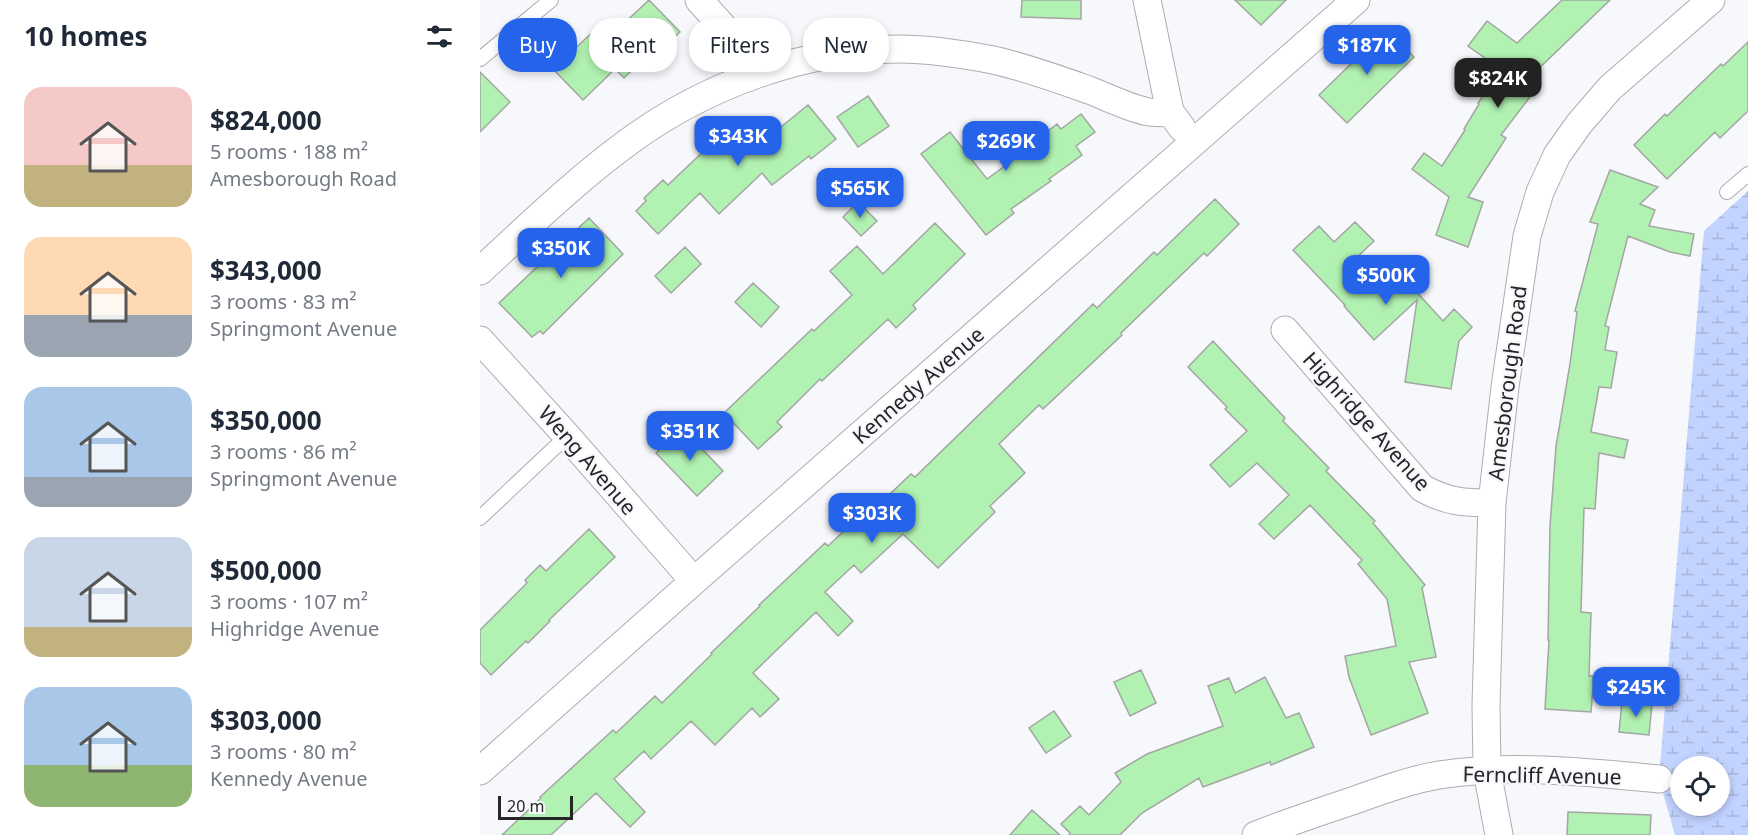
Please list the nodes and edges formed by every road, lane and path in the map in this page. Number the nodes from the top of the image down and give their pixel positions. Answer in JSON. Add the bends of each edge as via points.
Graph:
{"nodes":[{"id":1,"x":551,"y":0,"type":"edge"},
{"id":2,"x":699,"y":0,"type":"edge"},
{"id":3,"x":1147,"y":0,"type":"edge"},
{"id":4,"x":1356,"y":0,"type":"edge"},
{"id":5,"x":1711,"y":0,"type":"edge"},
{"id":6,"x":482,"y":52,"type":"edge"},
{"id":7,"x":748,"y":78,"type":"junction"},
{"id":8,"x":1171,"y":114,"type":"junction"},
{"id":9,"x":1195,"y":142,"type":"junction"},
{"id":10,"x":1748,"y":174,"type":"edge"},
{"id":11,"x":1727,"y":192,"type":"dead end"},
{"id":12,"x":480,"y":271,"type":"edge"},
{"id":13,"x":1285,"y":330,"type":"dead end"},
{"id":14,"x":480,"y":340,"type":"edge"},
{"id":15,"x":567,"y":436,"type":"junction"},
{"id":16,"x":1492,"y":503,"type":"junction"},
{"id":17,"x":480,"y":518,"type":"edge"},
{"id":18,"x":694,"y":581,"type":"junction"},
{"id":19,"x":480,"y":771,"type":"edge"},
{"id":20,"x":1487,"y":771,"type":"junction"},
{"id":21,"x":1659,"y":779,"type":"dead end"},
{"id":22,"x":1256,"y":835,"type":"edge"},
{"id":23,"x":1499,"y":835,"type":"edge"}],
"edges":[{"from":1,"to":6,"type":"lane"},
{"from":2,"to":7,"type":"street","via":[[735,40],[745,58]]},
{"from":3,"to":8,"type":"street"},
{"from":4,"to":9,"type":"street","name":"Kennedy Avenue"},
{"from":5,"to":16,"type":"street","name":"Amesborough Road","via":[[1610,88],[1557,155],[1540,192],[1525,247]]},
{"from":7,"to":8,"type":"street","via":[[797,62],[852,52],[947,52],[1070,83],[1148,112]]},
{"from":7,"to":12,"type":"street","via":[[681,108],[632,139]]},
{"from":8,"to":9,"type":"street"},
{"from":9,"to":18,"type":"street","name":"Kennedy Avenue"},
{"from":10,"to":11,"type":"lane"},
{"from":13,"to":16,"type":"street","name":"Highridge Avenue","via":[[1422,488],[1464,503]]},
{"from":14,"to":15,"type":"street","name":"Weng Avenue"},
{"from":15,"to":17,"type":"lane"},
{"from":15,"to":18,"type":"street","name":"Weng Avenue"},
{"from":16,"to":20,"type":"street","name":"Amesborough Road"},
{"from":18,"to":19,"type":"street","name":"Kennedy Avenue"},
{"from":20,"to":21,"type":"street","name":"Ferncliff Avenue"},
{"from":20,"to":22,"type":"street","name":"Ferncliff Avenue","via":[[1437,776],[1396,786]]},
{"from":20,"to":23,"type":"street","name":"Amesborough Road"}]}
